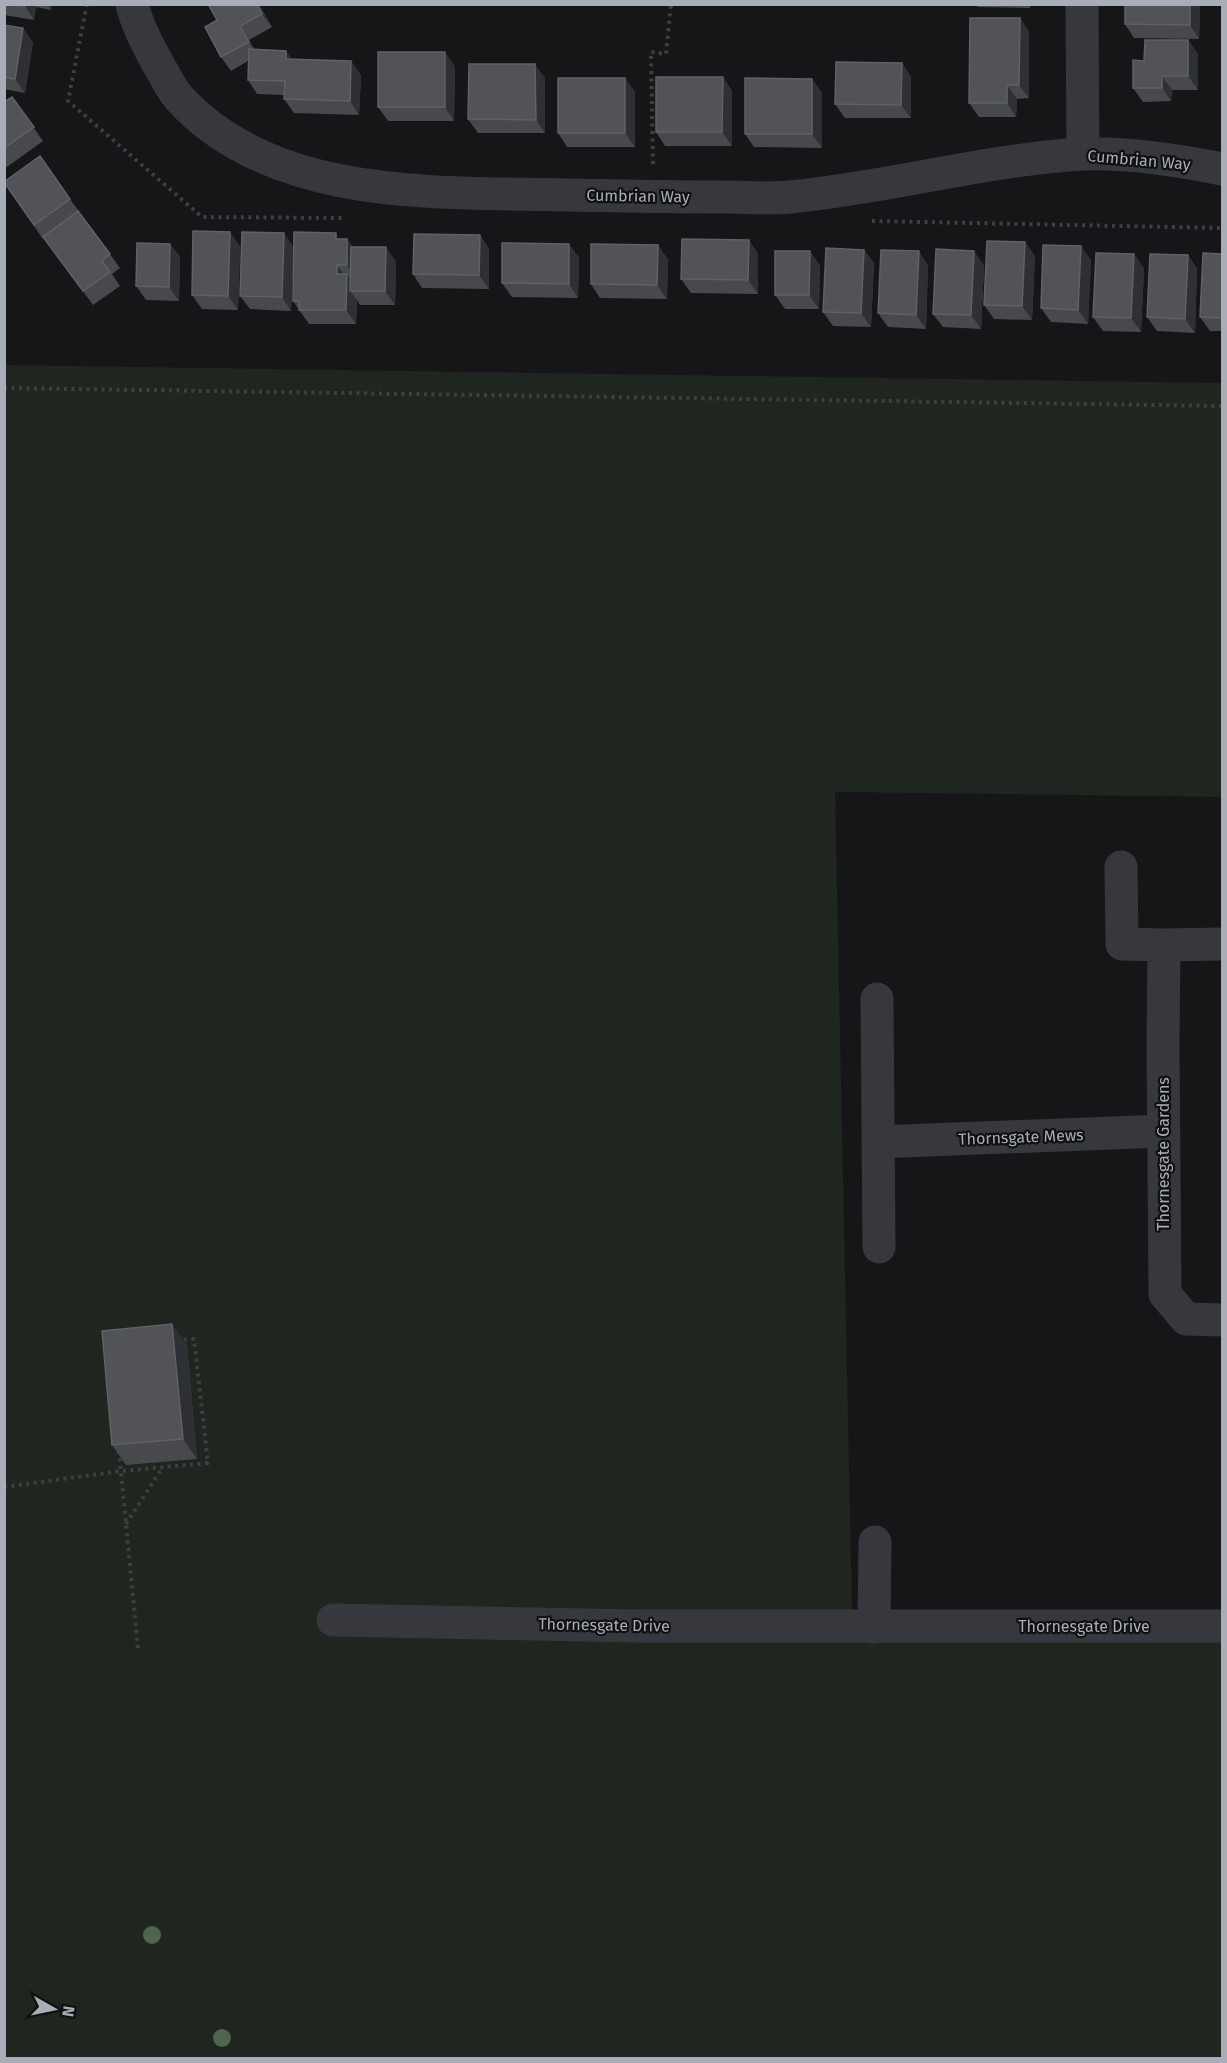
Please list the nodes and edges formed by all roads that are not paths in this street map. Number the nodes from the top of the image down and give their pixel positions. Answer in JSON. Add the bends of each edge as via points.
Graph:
{"nodes":[{"id":1,"x":132,"y":4,"type":"edge"},
{"id":2,"x":1082,"y":4,"type":"edge"},
{"id":3,"x":1083,"y":154,"type":"junction"},
{"id":4,"x":1222,"y":168,"type":"edge"},
{"id":5,"x":1121,"y":867,"type":"dead end"},
{"id":6,"x":1222,"y":944,"type":"edge"},
{"id":7,"x":1164,"y":945,"type":"junction"},
{"id":8,"x":877,"y":999,"type":"dead end"},
{"id":9,"x":1163,"y":1131,"type":"junction"},
{"id":10,"x":878,"y":1142,"type":"junction"},
{"id":11,"x":879,"y":1247,"type":"dead end"},
{"id":12,"x":1222,"y":1320,"type":"edge"},
{"id":13,"x":875,"y":1542,"type":"dead end"},
{"id":14,"x":333,"y":1620,"type":"dead end"},
{"id":15,"x":1222,"y":1626,"type":"edge"},
{"id":16,"x":874,"y":1627,"type":"junction"}],
"edges":[{"from":1,"to":3,"type":"street","name":"Cumbrian Way","via":[[154,57],[178,98],[218,133],[267,160],[326,178],[370,185],[436,192],[787,197]]},
{"from":2,"to":3,"type":"street"},
{"from":3,"to":4,"type":"street","name":"Cumbrian Way","via":[[1144,157]]},
{"from":5,"to":7,"type":"street","via":[[1122,944]]},
{"from":6,"to":7,"type":"street"},
{"from":7,"to":9,"type":"street","name":"Thornesgate Gardens"},
{"from":8,"to":10,"type":"street"},
{"from":9,"to":10,"type":"street","name":"Thornsgate Mews"},
{"from":9,"to":12,"type":"street","name":"Thornesgate Gardens","via":[[1165,1294],[1186,1319]]},
{"from":10,"to":11,"type":"street"},
{"from":13,"to":16,"type":"street"},
{"from":14,"to":16,"type":"street","name":"Thornesgate Drive"},
{"from":15,"to":16,"type":"street","name":"Thornesgate Drive"}]}
